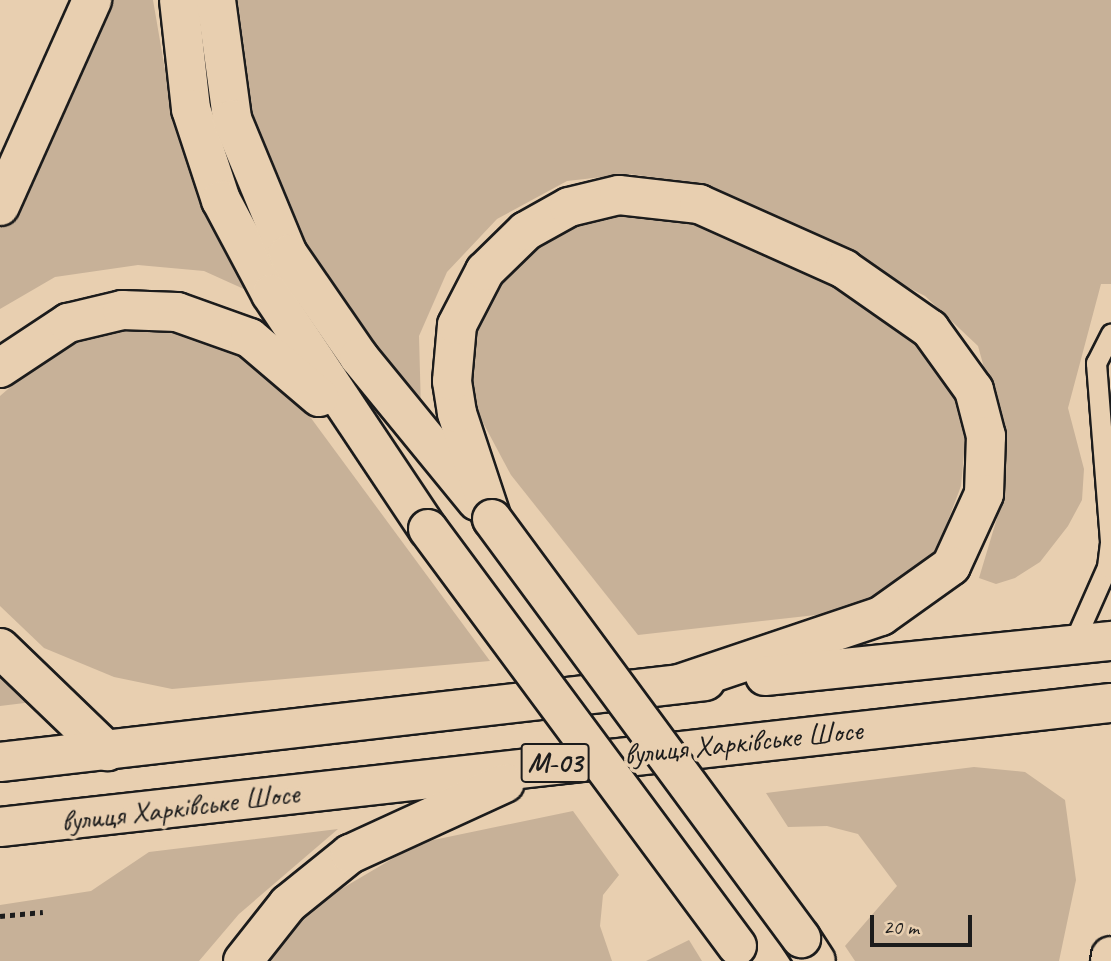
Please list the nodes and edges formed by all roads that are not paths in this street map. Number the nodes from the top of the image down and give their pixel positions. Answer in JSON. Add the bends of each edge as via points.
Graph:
{"nodes":[{"id":1,"x":92,"y":0,"type":"edge"},
{"id":2,"x":179,"y":0,"type":"edge"},
{"id":3,"x":216,"y":0,"type":"edge"},
{"id":4,"x":0,"y":206,"type":"edge"},
{"id":5,"x":1111,"y":334,"type":"edge"},
{"id":6,"x":0,"y":368,"type":"edge"},
{"id":7,"x":373,"y":454,"type":"junction"},
{"id":8,"x":492,"y":519,"type":"junction"},
{"id":9,"x":1111,"y":541,"type":"edge"},
{"id":10,"x":1111,"y":641,"type":"edge"},
{"id":11,"x":1072,"y":646,"type":"junction"},
{"id":12,"x":0,"y":648,"type":"edge"},
{"id":13,"x":679,"y":684,"type":"junction"},
{"id":14,"x":1111,"y":703,"type":"edge"},
{"id":15,"x":107,"y":751,"type":"junction"},
{"id":16,"x":578,"y":760,"type":"junction"},
{"id":17,"x":0,"y":762,"type":"edge"},
{"id":18,"x":0,"y":827,"type":"edge"},
{"id":19,"x":809,"y":949,"type":"edge"},
{"id":20,"x":741,"y":953,"type":"edge"},
{"id":21,"x":243,"y":961,"type":"edge"}],
"edges":[{"from":1,"to":4,"type":"highway"},
{"from":2,"to":7,"type":"highway","via":[[191,109],[221,200],[271,294]]},
{"from":3,"to":8,"type":"highway","via":[[232,119],[288,254],[359,357]]},
{"from":5,"to":9,"type":"lane","via":[[1096,363]]},
{"from":6,"to":7,"type":"highway","via":[[68,323],[122,310],[177,312],[226,326],[271,354]]},
{"from":7,"to":20,"type":"highway","bridge":true},
{"from":8,"to":13,"type":"highway","via":[[457,413],[452,381],[457,325],[485,271],[503,252],[569,207],[619,195],[699,204],[844,270],[930,329],[974,390],[986,436],[980,508],[951,566],[881,616]]},
{"from":8,"to":19,"type":"highway","bridge":true},
{"from":9,"to":11,"type":"lane","via":[[1107,567]]},
{"from":10,"to":11,"type":"highway","name":"вулиця Харківське Шосе","number":"М-03"},
{"from":11,"to":13,"type":"highway","name":"вулиця Харківське Шосе","number":"М-03"},
{"from":12,"to":15,"type":"highway"},
{"from":13,"to":15,"type":"highway","name":"вулиця Харківське Шосе","number":"М-03"},
{"from":14,"to":16,"type":"highway","name":"вулиця Харківське Шосе","number":"М-03"},
{"from":15,"to":17,"type":"highway","name":"вулиця Харківське Шосе","number":"М-03"},
{"from":16,"to":18,"type":"highway","name":"вулиця Харківське Шосе","number":"М-03"},
{"from":16,"to":21,"type":"highway","via":[[374,839],[311,883]]}]}
